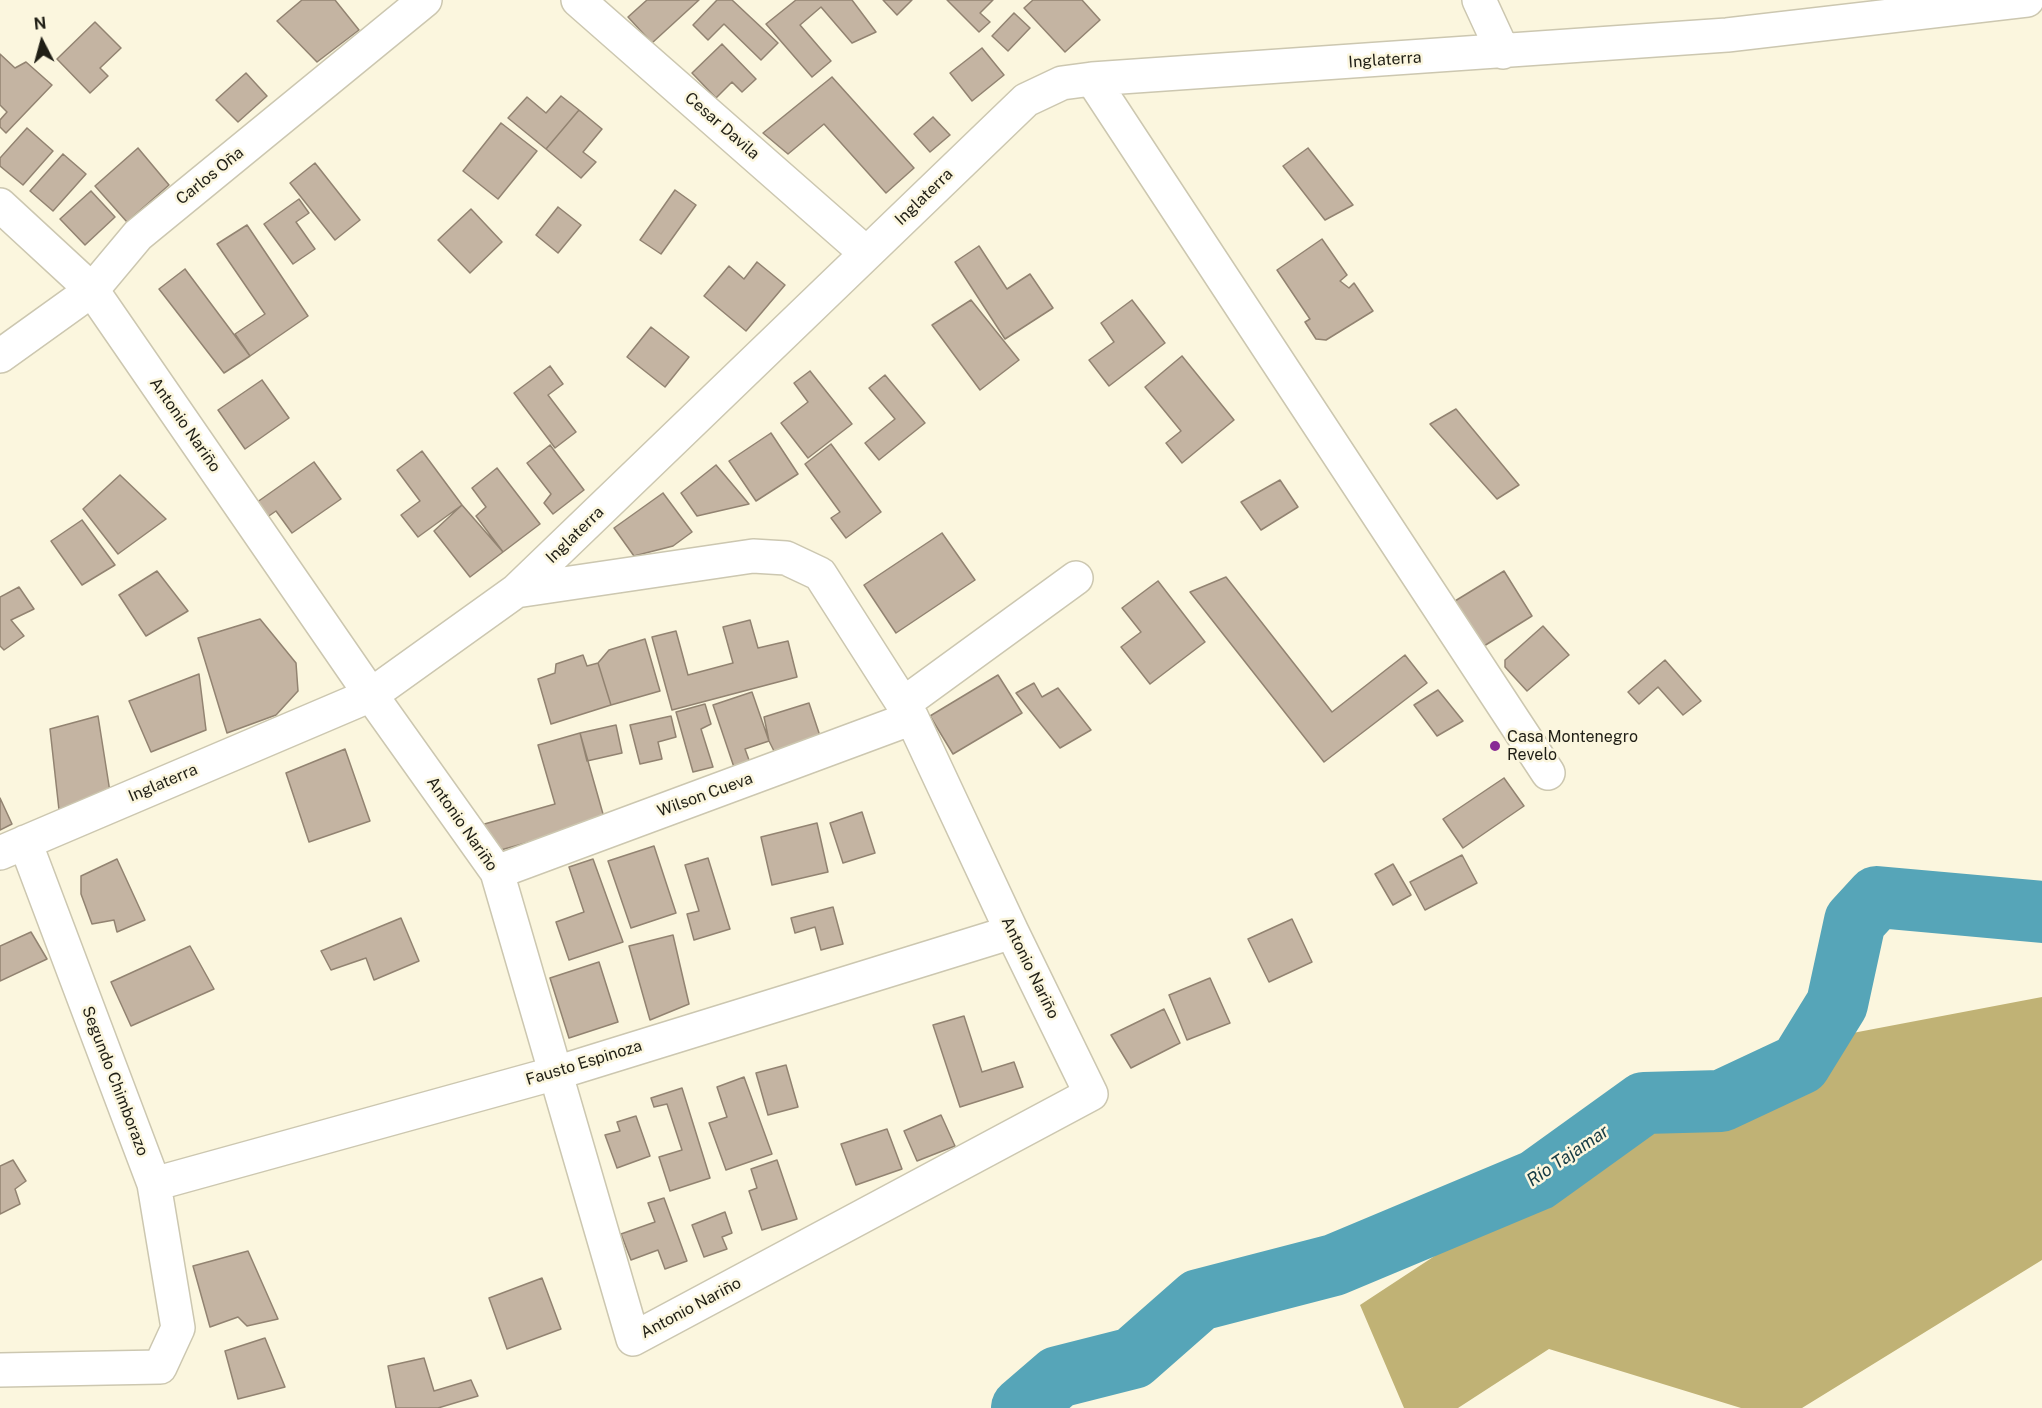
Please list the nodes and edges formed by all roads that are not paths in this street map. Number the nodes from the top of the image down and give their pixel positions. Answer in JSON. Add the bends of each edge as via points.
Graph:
{"nodes":[{"id":1,"x":425,"y":0,"type":"edge"},
{"id":2,"x":578,"y":0,"type":"edge"},
{"id":3,"x":1479,"y":0,"type":"edge"},
{"id":4,"x":2027,"y":0,"type":"edge"},
{"id":5,"x":1503,"y":52,"type":"junction"},
{"id":6,"x":1092,"y":79,"type":"junction"},
{"id":7,"x":0,"y":205,"type":"edge"},
{"id":8,"x":866,"y":253,"type":"junction"},
{"id":9,"x":92,"y":290,"type":"junction"},
{"id":10,"x":0,"y":356,"type":"edge"},
{"id":11,"x":1076,"y":578,"type":"dead end"},
{"id":12,"x":516,"y":591,"type":"junction"},
{"id":13,"x":371,"y":695,"type":"junction"},
{"id":14,"x":908,"y":711,"type":"junction"},
{"id":15,"x":1548,"y":773,"type":"dead end"},
{"id":16,"x":13,"y":847,"type":"edge"},
{"id":17,"x":497,"y":872,"type":"junction"},
{"id":18,"x":1012,"y":932,"type":"junction"},
{"id":19,"x":556,"y":1073,"type":"junction"},
{"id":20,"x":154,"y":1184,"type":"junction"},
{"id":21,"x":0,"y":1370,"type":"edge"}],
"edges":[{"from":1,"to":9,"type":"street","name":"Carlos Oña","via":[[138,235]]},
{"from":2,"to":8,"type":"street","name":"Cesar Davila"},
{"from":3,"to":5,"type":"street"},
{"from":4,"to":5,"type":"street","name":"Inglaterra","via":[[1727,35]]},
{"from":5,"to":6,"type":"street","name":"Inglaterra"},
{"from":6,"to":8,"type":"street","name":"Inglaterra","via":[[1062,83],[1026,100]]},
{"from":6,"to":15,"type":"street"},
{"from":7,"to":9,"type":"street","name":"Antonio Nariño"},
{"from":8,"to":12,"type":"street","name":"Inglaterra"},
{"from":9,"to":10,"type":"street","name":"Carlos Oña"},
{"from":9,"to":13,"type":"street","name":"Antonio Nariño"},
{"from":11,"to":14,"type":"street","name":"Wilson Cueva"},
{"from":12,"to":13,"type":"street","name":"Inglaterra"},
{"from":12,"to":14,"type":"street","name":"Antonio Nariño","via":[[753,556],[786,558],[820,574]]},
{"from":13,"to":16,"type":"street","name":"Inglaterra"},
{"from":13,"to":17,"type":"street","name":"Antonio Nariño"},
{"from":14,"to":17,"type":"street","name":"Wilson Cueva"},
{"from":14,"to":18,"type":"street","name":"Antonio Nariño"},
{"from":16,"to":20,"type":"street","name":"Segundo Chimborazo"},
{"from":17,"to":19,"type":"street","name":"Antonio Nariño"},
{"from":18,"to":19,"type":"street","name":"Fausto Espinoza"},
{"from":18,"to":19,"type":"street","name":"Antonio Nariño","via":[[1091,1094],[633,1340]]},
{"from":19,"to":20,"type":"street","name":"Fausto Espinoza"},
{"from":20,"to":21,"type":"street","name":"Segundo Chimborazo","via":[[178,1328],[160,1367]]}]}
